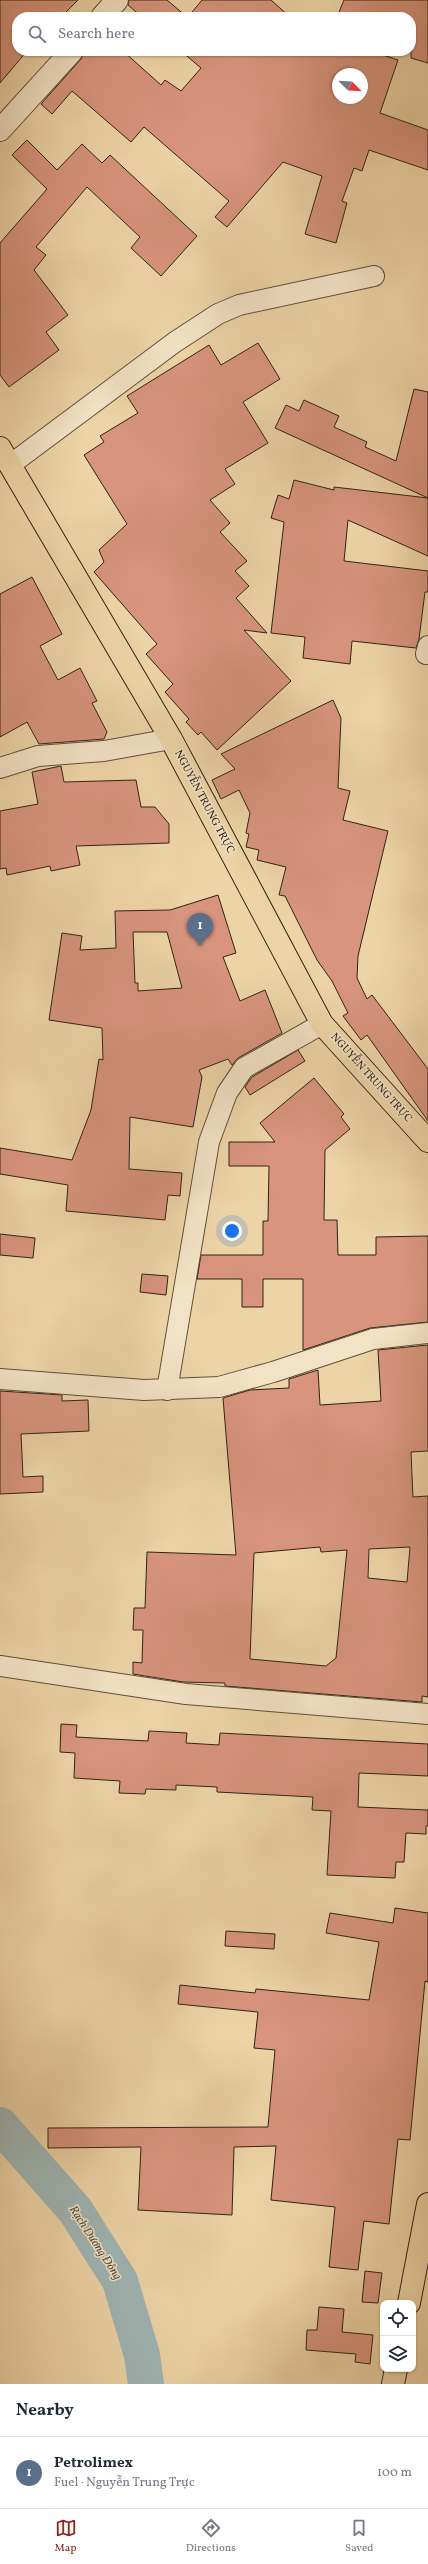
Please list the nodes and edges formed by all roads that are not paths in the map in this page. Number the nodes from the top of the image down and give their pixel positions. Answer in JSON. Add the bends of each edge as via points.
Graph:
{"nodes":[{"id":1,"x":117,"y":0,"type":"edge"},
{"id":2,"x":106,"y":12,"type":"edge"},
{"id":3,"x":67,"y":56,"type":"edge"},
{"id":4,"x":0,"y":130,"type":"edge"},
{"id":5,"x":374,"y":276,"type":"dead end"},
{"id":6,"x":5,"y":457,"type":"edge"},
{"id":7,"x":171,"y":739,"type":"junction"},
{"id":8,"x":0,"y":768,"type":"edge"},
{"id":9,"x":322,"y":1024,"type":"junction"},
{"id":10,"x":428,"y":1141,"type":"edge"},
{"id":11,"x":428,"y":1332,"type":"edge"},
{"id":12,"x":0,"y":1379,"type":"edge"},
{"id":13,"x":167,"y":1390,"type":"junction"},
{"id":14,"x":0,"y":1666,"type":"edge"},
{"id":15,"x":428,"y":1714,"type":"edge"},
{"id":16,"x":428,"y":2204,"type":"edge"},
{"id":17,"x":410,"y":2300,"type":"edge"},
{"id":18,"x":395,"y":2372,"type":"edge"},
{"id":19,"x":393,"y":2384,"type":"edge"}],
"edges":[{"from":1,"to":2,"type":"street"},
{"from":3,"to":4,"type":"street"},
{"from":5,"to":6,"type":"street","via":[[239,305],[218,314]]},
{"from":6,"to":7,"type":"main road","name":"NGUYỄN TRUNG TRỰC"},
{"from":7,"to":8,"type":"street","via":[[104,751],[38,756]]},
{"from":7,"to":9,"type":"main road","name":"NGUYỄN TRUNG TRỰC"},
{"from":9,"to":10,"type":"main road","name":"NGUYỄN TRUNG TRỰC"},
{"from":9,"to":13,"type":"street","via":[[244,1068],[227,1093],[209,1142]]},
{"from":11,"to":13,"type":"street","via":[[373,1340],[219,1387]]},
{"from":12,"to":13,"type":"street"},
{"from":14,"to":15,"type":"street","via":[[186,1694]]},
{"from":16,"to":17,"type":"main road"},
{"from":18,"to":19,"type":"main road"}]}
